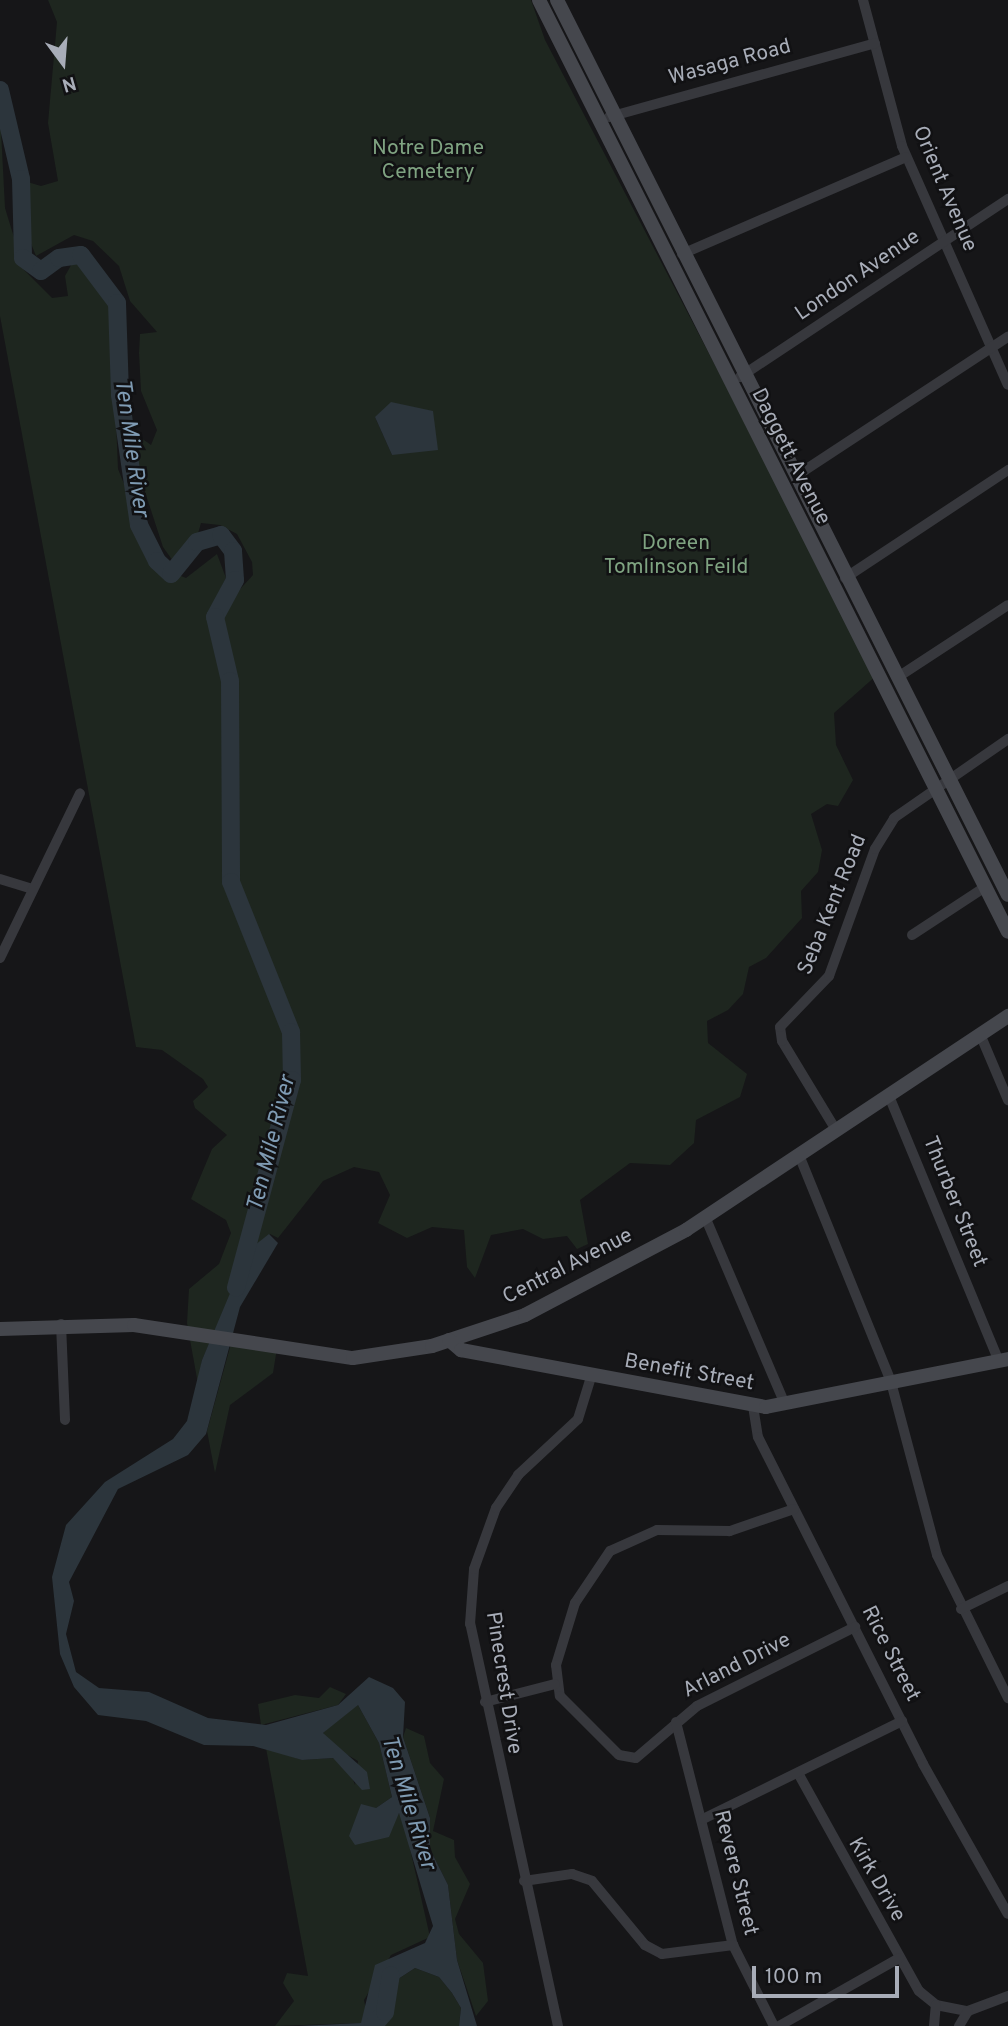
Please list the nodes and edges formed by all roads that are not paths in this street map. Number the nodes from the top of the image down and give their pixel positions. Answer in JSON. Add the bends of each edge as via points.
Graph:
{"nodes":[{"id":1,"x":539,"y":0,"type":"edge"},
{"id":2,"x":556,"y":0,"type":"edge"},
{"id":3,"x":863,"y":0,"type":"edge"},
{"id":4,"x":875,"y":43,"type":"junction"},
{"id":5,"x":612,"y":116,"type":"junction"},
{"id":6,"x":596,"y":121,"type":"junction"},
{"id":7,"x":906,"y":157,"type":"junction"},
{"id":8,"x":1008,"y":199,"type":"edge"},
{"id":9,"x":944,"y":242,"type":"junction"},
{"id":10,"x":682,"y":254,"type":"junction"},
{"id":11,"x":1008,"y":337,"type":"edge"},
{"id":12,"x":991,"y":348,"type":"junction"},
{"id":13,"x":745,"y":374,"type":"junction"},
{"id":14,"x":730,"y":384,"type":"junction"},
{"id":15,"x":1008,"y":385,"type":"edge"},
{"id":16,"x":1008,"y":470,"type":"edge"},
{"id":17,"x":796,"y":476,"type":"junction"},
{"id":18,"x":847,"y":576,"type":"junction"},
{"id":19,"x":832,"y":585,"type":"junction"},
{"id":20,"x":1008,"y":605,"type":"edge"},
{"id":21,"x":898,"y":677,"type":"junction"},
{"id":22,"x":1008,"y":739,"type":"edge"},
{"id":23,"x":949,"y":778,"type":"junction"},
{"id":24,"x":934,"y":787,"type":"junction"},
{"id":25,"x":80,"y":793,"type":"dead end"},
{"id":26,"x":1004,"y":875,"type":"edge"},
{"id":27,"x":0,"y":879,"type":"edge"},
{"id":28,"x":985,"y":887,"type":"junction"},
{"id":29,"x":32,"y":889,"type":"junction"},
{"id":30,"x":1008,"y":895,"type":"edge"},
{"id":31,"x":1008,"y":932,"type":"edge"},
{"id":32,"x":912,"y":935,"type":"dead end"},
{"id":33,"x":0,"y":958,"type":"edge"},
{"id":34,"x":1008,"y":1016,"type":"edge"},
{"id":35,"x":981,"y":1034,"type":"junction"},
{"id":36,"x":889,"y":1096,"type":"junction"},
{"id":37,"x":1008,"y":1100,"type":"edge"},
{"id":38,"x":836,"y":1130,"type":"junction"},
{"id":39,"x":799,"y":1155,"type":"junction"},
{"id":40,"x":705,"y":1219,"type":"junction"},
{"id":41,"x":61,"y":1324,"type":"junction"},
{"id":42,"x":0,"y":1329,"type":"edge"},
{"id":43,"x":449,"y":1340,"type":"junction"},
{"id":44,"x":1004,"y":1360,"type":"edge"},
{"id":45,"x":591,"y":1377,"type":"junction"},
{"id":46,"x":891,"y":1382,"type":"junction"},
{"id":47,"x":785,"y":1404,"type":"junction"},
{"id":48,"x":753,"y":1406,"type":"junction"},
{"id":49,"x":65,"y":1420,"type":"dead end"},
{"id":50,"x":794,"y":1509,"type":"junction"},
{"id":51,"x":1008,"y":1586,"type":"edge"},
{"id":52,"x":961,"y":1609,"type":"junction"},
{"id":53,"x":855,"y":1627,"type":"junction"},
{"id":54,"x":555,"y":1684,"type":"junction"},
{"id":55,"x":1006,"y":1692,"type":"edge"},
{"id":56,"x":485,"y":1702,"type":"junction"},
{"id":57,"x":902,"y":1721,"type":"junction"},
{"id":58,"x":676,"y":1722,"type":"junction"},
{"id":59,"x":798,"y":1773,"type":"junction"},
{"id":60,"x":703,"y":1819,"type":"junction"},
{"id":61,"x":524,"y":1881,"type":"junction"},
{"id":62,"x":1008,"y":1914,"type":"edge"},
{"id":63,"x":733,"y":1945,"type":"junction"},
{"id":64,"x":899,"y":1958,"type":"junction"},
{"id":65,"x":1008,"y":1996,"type":"edge"},
{"id":66,"x":936,"y":2004,"type":"junction"},
{"id":67,"x":968,"y":2011,"type":"junction"},
{"id":68,"x":558,"y":2026,"type":"edge"},
{"id":69,"x":776,"y":2026,"type":"edge"},
{"id":70,"x":934,"y":2026,"type":"edge"},
{"id":71,"x":959,"y":2026,"type":"edge"}],
"edges":[{"from":1,"to":6,"type":"street","name":"Daggett Avenue"},
{"from":2,"to":5,"type":"street","name":"Daggett Avenue"},
{"from":3,"to":4,"type":"street","name":"Orient Avenue"},
{"from":4,"to":5,"type":"street","name":"Wasaga Road"},
{"from":4,"to":7,"type":"street","name":"Orient Avenue"},
{"from":5,"to":6,"type":"street","name":"Wasaga Road"},
{"from":5,"to":10,"type":"street","name":"Daggett Avenue"},
{"from":6,"to":14,"type":"street","name":"Daggett Avenue"},
{"from":7,"to":9,"type":"street","name":"Orient Avenue"},
{"from":7,"to":10,"type":"street"},
{"from":8,"to":9,"type":"street","name":"London Avenue"},
{"from":9,"to":12,"type":"street","name":"Orient Avenue"},
{"from":9,"to":13,"type":"street","name":"London Avenue"},
{"from":10,"to":13,"type":"street","name":"Daggett Avenue"},
{"from":11,"to":12,"type":"street"},
{"from":12,"to":15,"type":"street","name":"Orient Avenue"},
{"from":12,"to":17,"type":"street"},
{"from":13,"to":14,"type":"street","name":"London Avenue"},
{"from":13,"to":17,"type":"street","name":"Daggett Avenue"},
{"from":14,"to":19,"type":"street","name":"Daggett Avenue"},
{"from":16,"to":18,"type":"street"},
{"from":17,"to":18,"type":"street","name":"Daggett Avenue"},
{"from":18,"to":19,"type":"street"},
{"from":18,"to":21,"type":"street","name":"Daggett Avenue"},
{"from":19,"to":24,"type":"street","name":"Daggett Avenue"},
{"from":20,"to":21,"type":"street"},
{"from":21,"to":23,"type":"street","name":"Daggett Avenue"},
{"from":22,"to":23,"type":"street","name":"Seba Kent Road"},
{"from":23,"to":24,"type":"street","name":"Seba Kent Road"},
{"from":23,"to":26,"type":"street","name":"Daggett Avenue"},
{"from":24,"to":28,"type":"street","name":"Daggett Avenue"},
{"from":24,"to":38,"type":"street","name":"Seba Kent Road","via":[[907,805],[882,835],[828,976],[780,1027],[782,1041]]},
{"from":25,"to":29,"type":"street"},
{"from":26,"to":30,"type":"street","name":"Daggett Avenue"},
{"from":27,"to":29,"type":"street"},
{"from":28,"to":31,"type":"street","name":"Daggett Avenue"},
{"from":28,"to":32,"type":"street"},
{"from":29,"to":33,"type":"street"},
{"from":34,"to":35,"type":"street","name":"Central Avenue"},
{"from":35,"to":36,"type":"street","name":"Central Avenue"},
{"from":35,"to":37,"type":"street"},
{"from":36,"to":38,"type":"street","name":"Central Avenue"},
{"from":36,"to":44,"type":"street","name":"Thurber Street"},
{"from":38,"to":39,"type":"street","name":"Central Avenue"},
{"from":39,"to":40,"type":"street","name":"Central Avenue"},
{"from":39,"to":46,"type":"street"},
{"from":40,"to":43,"type":"street","name":"Central Avenue","via":[[526,1315]]},
{"from":40,"to":47,"type":"street"},
{"from":41,"to":42,"type":"street","name":"Central Avenue"},
{"from":41,"to":43,"type":"street","name":"Central Avenue","via":[[134,1325],[353,1358]]},
{"from":41,"to":49,"type":"street"},
{"from":43,"to":45,"type":"street","name":"Benefit Street","via":[[461,1350]]},
{"from":44,"to":46,"type":"street","name":"Benefit Street"},
{"from":45,"to":48,"type":"street","name":"Benefit Street"},
{"from":45,"to":56,"type":"street","name":"Pinecrest Drive","via":[[578,1419],[518,1475],[483,1538],[470,1624]]},
{"from":46,"to":47,"type":"street","name":"Benefit Street"},
{"from":46,"to":52,"type":"street","via":[[917,1500]]},
{"from":47,"to":48,"type":"street","name":"Benefit Street"},
{"from":48,"to":50,"type":"street","name":"Rice Street","via":[[755,1429]]},
{"from":50,"to":53,"type":"street","name":"Rice Street"},
{"from":50,"to":54,"type":"street","via":[[730,1531],[657,1530],[610,1551],[581,1587]]},
{"from":51,"to":52,"type":"street"},
{"from":52,"to":55,"type":"street"},
{"from":53,"to":57,"type":"street","name":"Rice Street"},
{"from":53,"to":58,"type":"street","name":"Arland Drive"},
{"from":54,"to":56,"type":"street"},
{"from":54,"to":58,"type":"street","name":"Arland Drive","via":[[576,1716],[626,1758],[644,1753]]},
{"from":56,"to":61,"type":"street","name":"Pinecrest Drive"},
{"from":57,"to":59,"type":"street"},
{"from":57,"to":62,"type":"street","name":"Rice Street"},
{"from":58,"to":60,"type":"street","name":"Revere Street"},
{"from":59,"to":60,"type":"street"},
{"from":59,"to":64,"type":"street","name":"Kirk Drive"},
{"from":60,"to":63,"type":"street","name":"Revere Street"},
{"from":61,"to":63,"type":"street","via":[[582,1876],[645,1945],[662,1954]]},
{"from":61,"to":68,"type":"street","name":"Pinecrest Drive"},
{"from":63,"to":69,"type":"street","name":"Revere Street"},
{"from":64,"to":66,"type":"street","name":"Kirk Drive"},
{"from":64,"to":69,"type":"street"},
{"from":65,"to":67,"type":"street"},
{"from":66,"to":67,"type":"street"},
{"from":66,"to":70,"type":"street"},
{"from":67,"to":71,"type":"street"}]}
